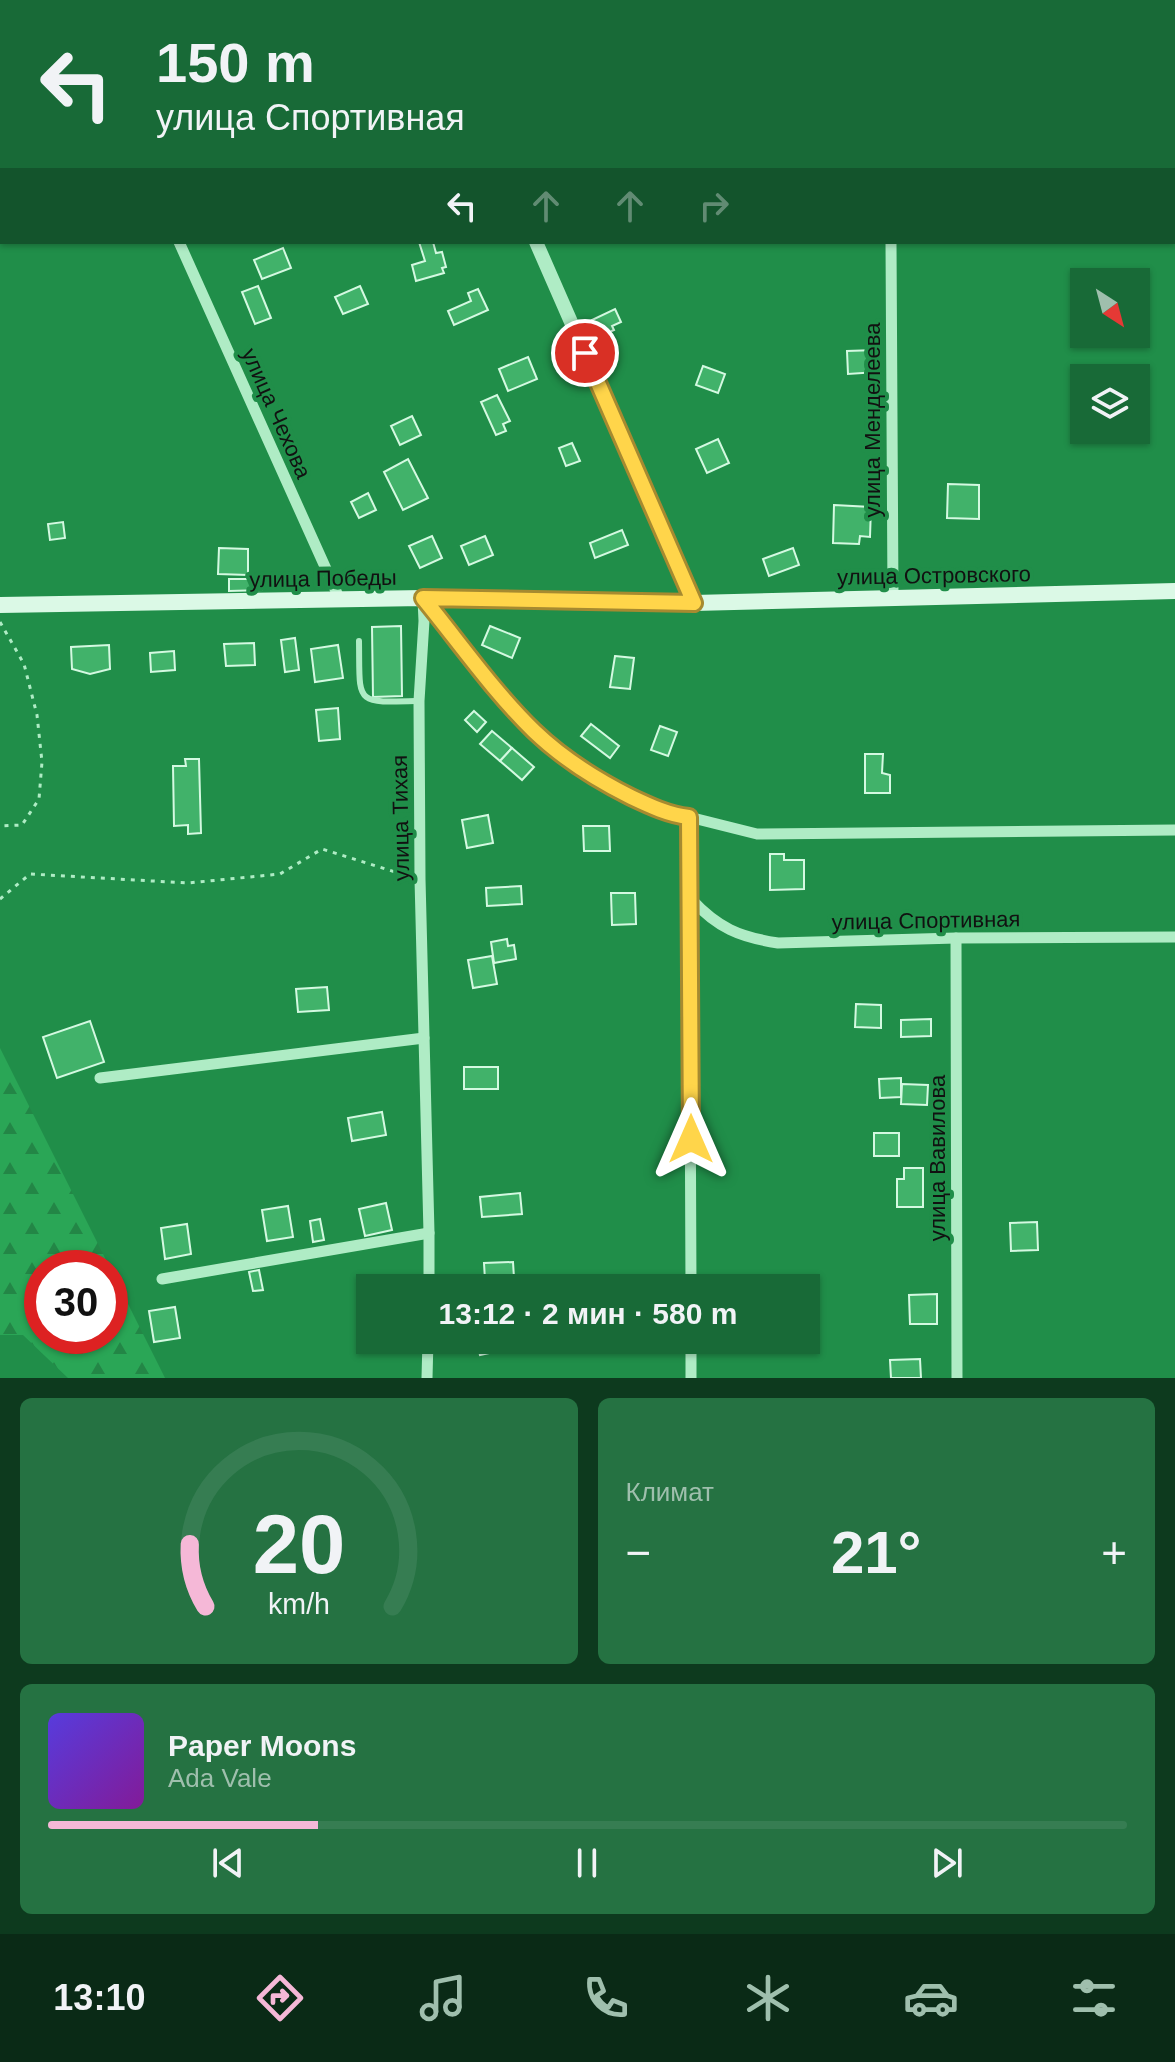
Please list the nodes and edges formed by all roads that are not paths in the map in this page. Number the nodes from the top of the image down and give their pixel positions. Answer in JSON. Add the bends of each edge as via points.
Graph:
{"nodes":[{"id":1,"x":180,"y":244,"type":"edge"},
{"id":2,"x":537,"y":244,"type":"edge"},
{"id":3,"x":891,"y":244,"type":"edge"},
{"id":4,"x":1175,"y":591,"type":"edge"},
{"id":5,"x":423,"y":598,"type":"junction"},
{"id":6,"x":893,"y":598,"type":"junction"},
{"id":7,"x":340,"y":600,"type":"junction"},
{"id":8,"x":694,"y":603,"type":"junction"},
{"id":9,"x":0,"y":605,"type":"edge"},
{"id":10,"x":359,"y":641,"type":"dead end"},
{"id":11,"x":419,"y":701,"type":"junction"},
{"id":12,"x":689,"y":817,"type":"junction"},
{"id":13,"x":1175,"y":830,"type":"edge"},
{"id":14,"x":691,"y":899,"type":"junction"},
{"id":15,"x":1175,"y":937,"type":"edge"},
{"id":16,"x":956,"y":938,"type":"junction"},
{"id":17,"x":424,"y":1038,"type":"junction"},
{"id":18,"x":100,"y":1078,"type":"dead end"},
{"id":19,"x":429,"y":1233,"type":"junction"},
{"id":20,"x":429,"y":1274,"type":"edge"},
{"id":21,"x":691,"y":1274,"type":"edge"},
{"id":22,"x":162,"y":1279,"type":"dead end"},
{"id":23,"x":428,"y":1354,"type":"edge"},
{"id":24,"x":691,"y":1354,"type":"edge"},
{"id":25,"x":427,"y":1378,"type":"edge"},
{"id":26,"x":691,"y":1378,"type":"edge"},
{"id":27,"x":957,"y":1378,"type":"edge"}],
"edges":[{"from":1,"to":7,"type":"street","name":"улица Чехова"},
{"from":2,"to":8,"type":"street"},
{"from":3,"to":6,"type":"street","name":"улица Менделеева"},
{"from":4,"to":6,"type":"main road","name":"улица Островского"},
{"from":5,"to":7,"type":"main road","name":"улица Победы"},
{"from":5,"to":8,"type":"main road","name":"улица Победы"},
{"from":5,"to":11,"type":"street","name":"улица Тихая"},
{"from":5,"to":12,"type":"street","via":[[535,732],[612,787],[649,806]]},
{"from":6,"to":8,"type":"main road","name":"улица Островского"},
{"from":7,"to":9,"type":"main road","name":"улица Победы"},
{"from":10,"to":11,"type":"lane","via":[[359,687],[366,698]]},
{"from":11,"to":17,"type":"street","name":"улица Тихая"},
{"from":12,"to":13,"type":"street","via":[[757,834]]},
{"from":12,"to":14,"type":"street"},
{"from":14,"to":16,"type":"street","name":"улица Спортивная","via":[[711,921],[756,940]]},
{"from":14,"to":21,"type":"street"},
{"from":15,"to":16,"type":"street","name":"улица Спортивная"},
{"from":16,"to":27,"type":"street","name":"улица Вавилова"},
{"from":17,"to":18,"type":"street"},
{"from":17,"to":19,"type":"street","name":"улица Тихая"},
{"from":19,"to":20,"type":"street","name":"улица Тихая"},
{"from":19,"to":22,"type":"street"},
{"from":23,"to":25,"type":"street"},
{"from":24,"to":26,"type":"street"}]}
